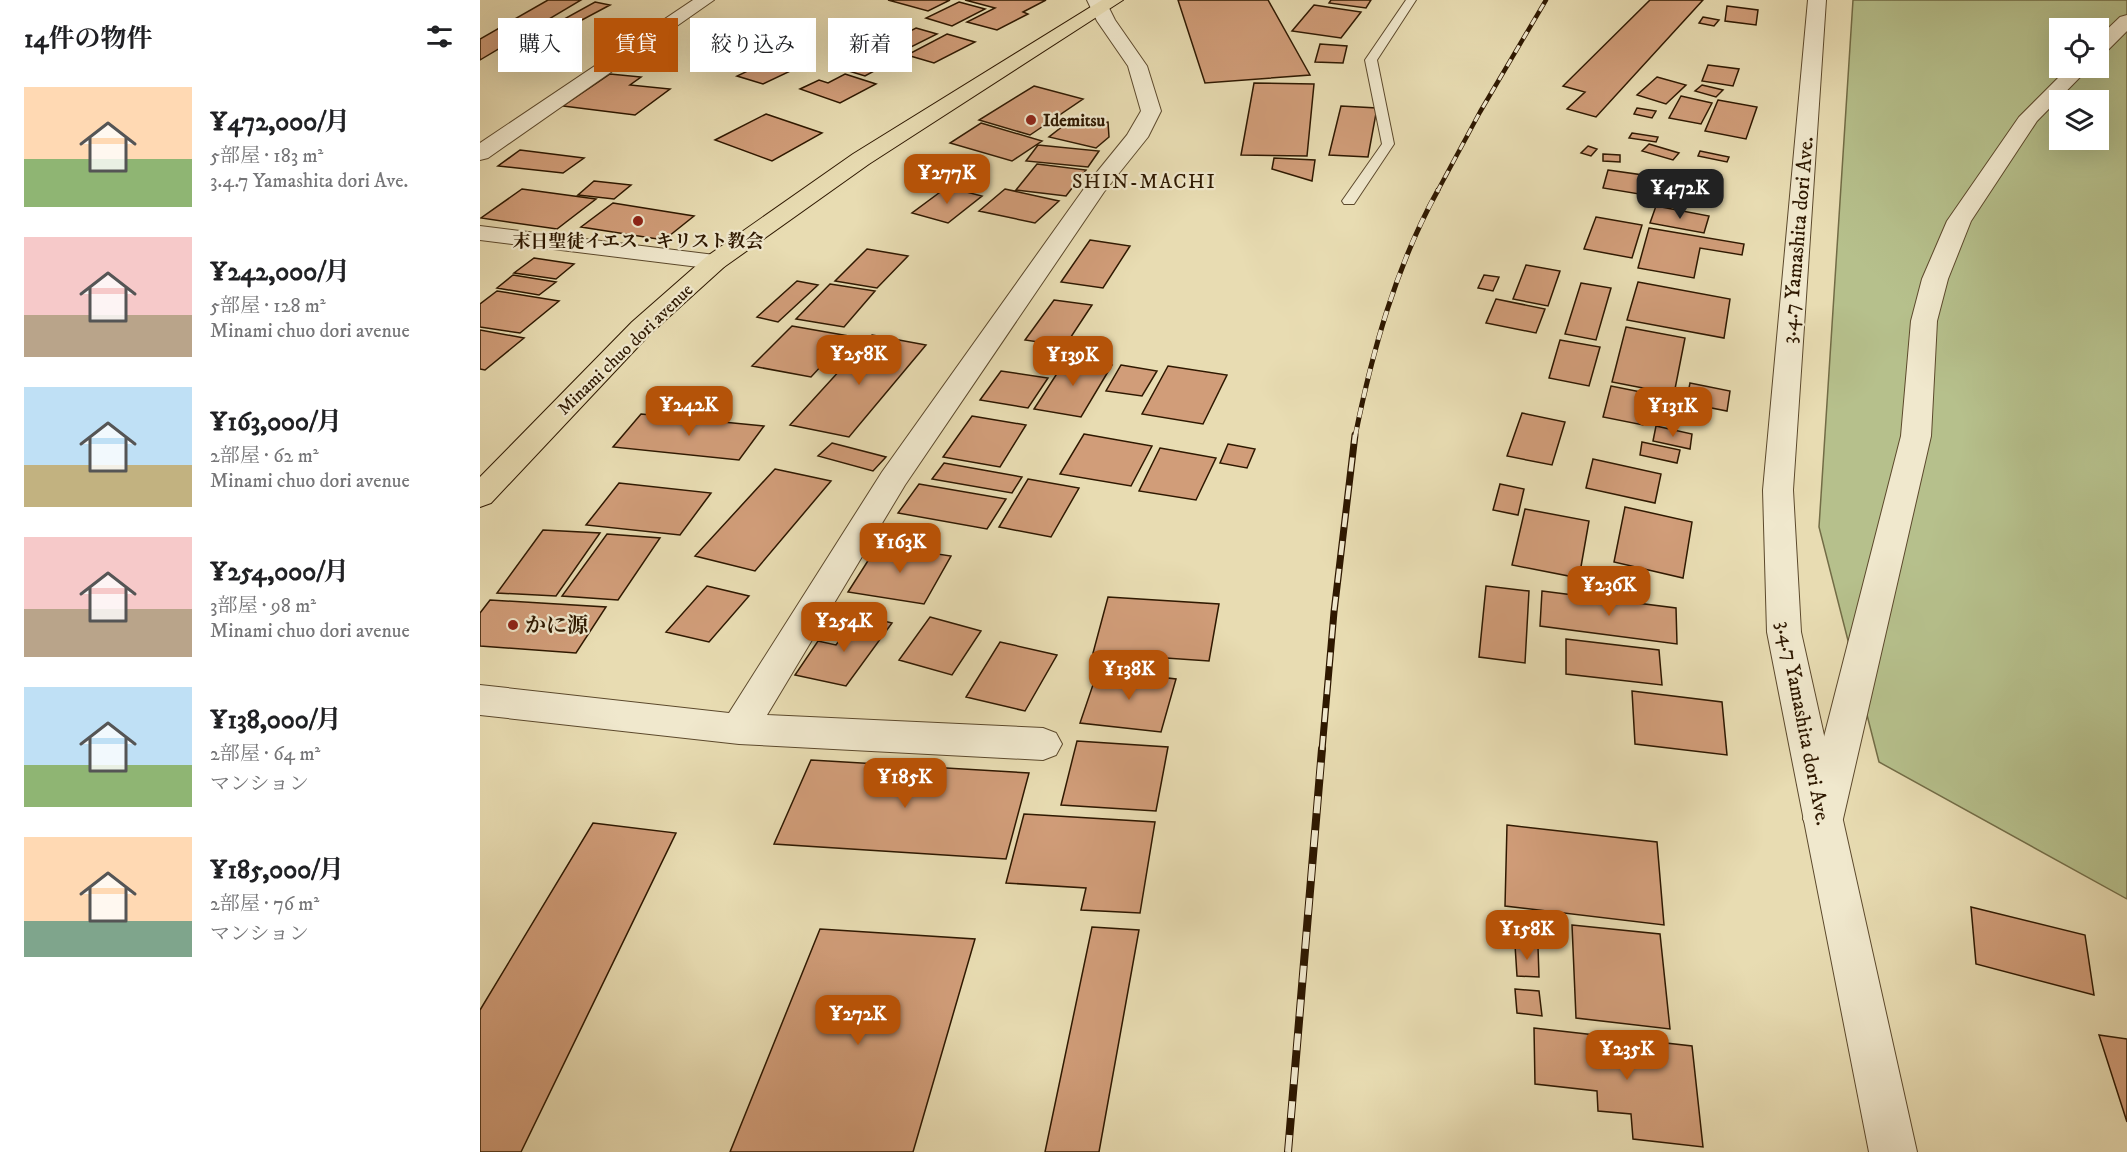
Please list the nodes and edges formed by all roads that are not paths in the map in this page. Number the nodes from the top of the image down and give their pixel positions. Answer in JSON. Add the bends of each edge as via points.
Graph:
{"nodes":[{"id":1,"x":705,"y":0,"type":"edge"},
{"id":2,"x":1411,"y":0,"type":"edge"},
{"id":3,"x":1817,"y":0,"type":"edge"},
{"id":4,"x":1103,"y":3,"type":"edge"},
{"id":5,"x":2127,"y":21,"type":"edge"},
{"id":6,"x":2109,"y":38,"type":"edge"},
{"id":7,"x":2069,"y":78,"type":"edge"},
{"id":8,"x":480,"y":153,"type":"edge"},
{"id":9,"x":1349,"y":201,"type":"dead end"},
{"id":10,"x":480,"y":233,"type":"edge"},
{"id":11,"x":715,"y":262,"type":"junction"},
{"id":12,"x":480,"y":496,"type":"edge"},
{"id":13,"x":480,"y":700,"type":"edge"},
{"id":14,"x":739,"y":729,"type":"junction"},
{"id":15,"x":1043,"y":744,"type":"dead end"},
{"id":16,"x":1822,"y":822,"type":"junction"},
{"id":17,"x":1893,"y":1152,"type":"edge"}],
"edges":[{"from":1,"to":8,"type":"street"},
{"from":2,"to":9,"type":"lane","via":[[1371,60],[1388,144]]},
{"from":3,"to":16,"type":"street","name":"3.4.7 Yamashita dori Ave.","via":[[1778,490],[1784,632]]},
{"from":4,"to":11,"type":"highway","name":"Minami chuo dori avenue","via":[[861,159]]},
{"from":4,"to":14,"type":"street","via":[[1132,55],[1151,111],[1137,137],[1096,188],[893,479]]},
{"from":5,"to":6,"type":"street"},
{"from":7,"to":16,"type":"street","via":[[2022,127],[1959,222],[1935,279],[1924,321],[1916,436]]},
{"from":10,"to":11,"type":"street"},
{"from":11,"to":12,"type":"highway","name":"Minami chuo dori avenue","via":[[641,328]]},
{"from":13,"to":14,"type":"street"},
{"from":14,"to":15,"type":"street"},
{"from":16,"to":17,"type":"street","name":"3.4.7 Yamashita dori Ave."}]}
